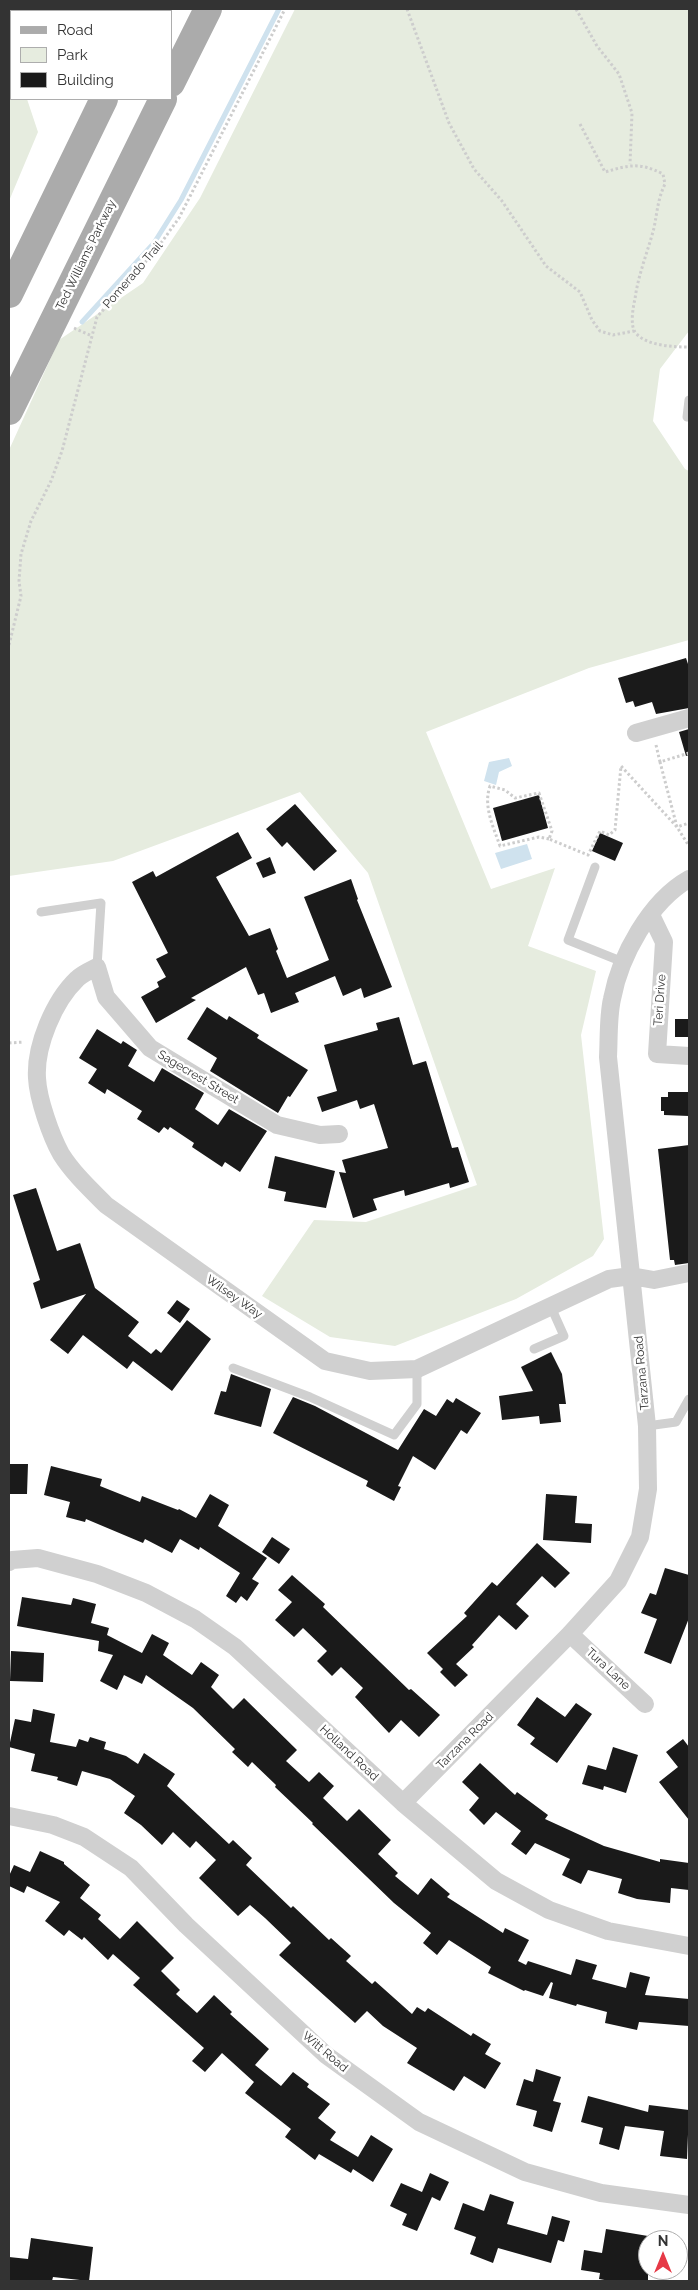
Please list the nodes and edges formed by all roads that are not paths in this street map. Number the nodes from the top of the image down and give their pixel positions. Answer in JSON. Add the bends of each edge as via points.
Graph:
{"nodes":[{"id":1,"x":208,"y":9,"type":"edge"},
{"id":2,"x":172,"y":81,"type":"edge"},
{"id":3,"x":104,"y":100,"type":"edge"},
{"id":4,"x":163,"y":100,"type":"edge"},
{"id":5,"x":9,"y":294,"type":"edge"},
{"id":6,"x":689,"y":400,"type":"edge"},
{"id":7,"x":9,"y":411,"type":"edge"},
{"id":8,"x":689,"y":417,"type":"edge"},
{"id":9,"x":689,"y":718,"type":"edge"},
{"id":10,"x":636,"y":733,"type":"dead end"},
{"id":11,"x":595,"y":867,"type":"dead end"},
{"id":12,"x":689,"y":879,"type":"edge"},
{"id":13,"x":41,"y":912,"type":"dead end"},
{"id":14,"x":651,"y":915,"type":"junction"},
{"id":15,"x":623,"y":962,"type":"junction"},
{"id":16,"x":97,"y":967,"type":"junction"},
{"id":17,"x":689,"y":1056,"type":"edge"},
{"id":18,"x":339,"y":1134,"type":"dead end"},
{"id":19,"x":689,"y":1273,"type":"edge"},
{"id":20,"x":631,"y":1276,"type":"junction"},
{"id":21,"x":551,"y":1307,"type":"junction"},
{"id":22,"x":534,"y":1349,"type":"dead end"},
{"id":23,"x":233,"y":1368,"type":"dead end"},
{"id":24,"x":417,"y":1368,"type":"junction"},
{"id":25,"x":689,"y":1400,"type":"edge"},
{"id":26,"x":647,"y":1426,"type":"junction"},
{"id":27,"x":10,"y":1561,"type":"edge"},
{"id":28,"x":570,"y":1634,"type":"junction"},
{"id":29,"x":645,"y":1704,"type":"dead end"},
{"id":30,"x":404,"y":1803,"type":"junction"},
{"id":31,"x":9,"y":1816,"type":"edge"},
{"id":32,"x":689,"y":1946,"type":"edge"},
{"id":33,"x":689,"y":2205,"type":"edge"}],
"edges":[{"from":1,"to":2,"type":"main road"},
{"from":3,"to":5,"type":"main road"},
{"from":4,"to":7,"type":"main road","name":"Ted Williams Parkway"},
{"from":6,"to":8,"type":"lane"},
{"from":9,"to":10,"type":"street"},
{"from":11,"to":15,"type":"lane","via":[[568,940]]},
{"from":12,"to":14,"type":"street","name":"Tarzana Road","via":[[661,900]]},
{"from":13,"to":16,"type":"lane","via":[[100,903]]},
{"from":14,"to":15,"type":"street","name":"Tarzana Road"},
{"from":14,"to":17,"type":"street","name":"Teri Drive","via":[[664,942],[657,1054]]},
{"from":15,"to":20,"type":"street","name":"Tarzana Road","via":[[612,999],[608,1056]]},
{"from":16,"to":18,"type":"street","name":"Sagecrest Street","via":[[106,997],[150,1048],[277,1125],[320,1135]]},
{"from":16,"to":24,"type":"street","name":"Wilsey Way","via":[[78,978],[51,1014],[44,1032],[36,1076],[38,1096],[61,1153],[78,1177],[106,1205],[325,1362],[370,1371]]},
{"from":19,"to":20,"type":"street","name":"Wilsey Way","via":[[654,1280]]},
{"from":20,"to":21,"type":"street","name":"Wilsey Way","via":[[609,1279]]},
{"from":20,"to":26,"type":"street","name":"Tarzana Road"},
{"from":21,"to":22,"type":"lane","via":[[564,1336]]},
{"from":21,"to":24,"type":"street","name":"Wilsey Way"},
{"from":23,"to":24,"type":"lane","via":[[310,1396],[394,1435],[417,1404]]},
{"from":25,"to":26,"type":"lane","via":[[676,1422]]},
{"from":26,"to":28,"type":"street","name":"Tarzana Road","via":[[648,1489],[640,1537],[618,1581]]},
{"from":27,"to":30,"type":"street","name":"Holland Road","via":[[38,1558],[97,1574],[195,1619],[235,1647]]},
{"from":28,"to":29,"type":"street","name":"Tura Lane"},
{"from":28,"to":30,"type":"street","name":"Tarzana Road"},
{"from":30,"to":32,"type":"street","name":"Holland Road","via":[[496,1881],[549,1910],[608,1931]]},
{"from":31,"to":33,"type":"street","name":"Witt Road","via":[[53,1824],[84,1837],[131,1868],[186,1925],[326,2055],[419,2122],[525,2172],[600,2193]]}]}
